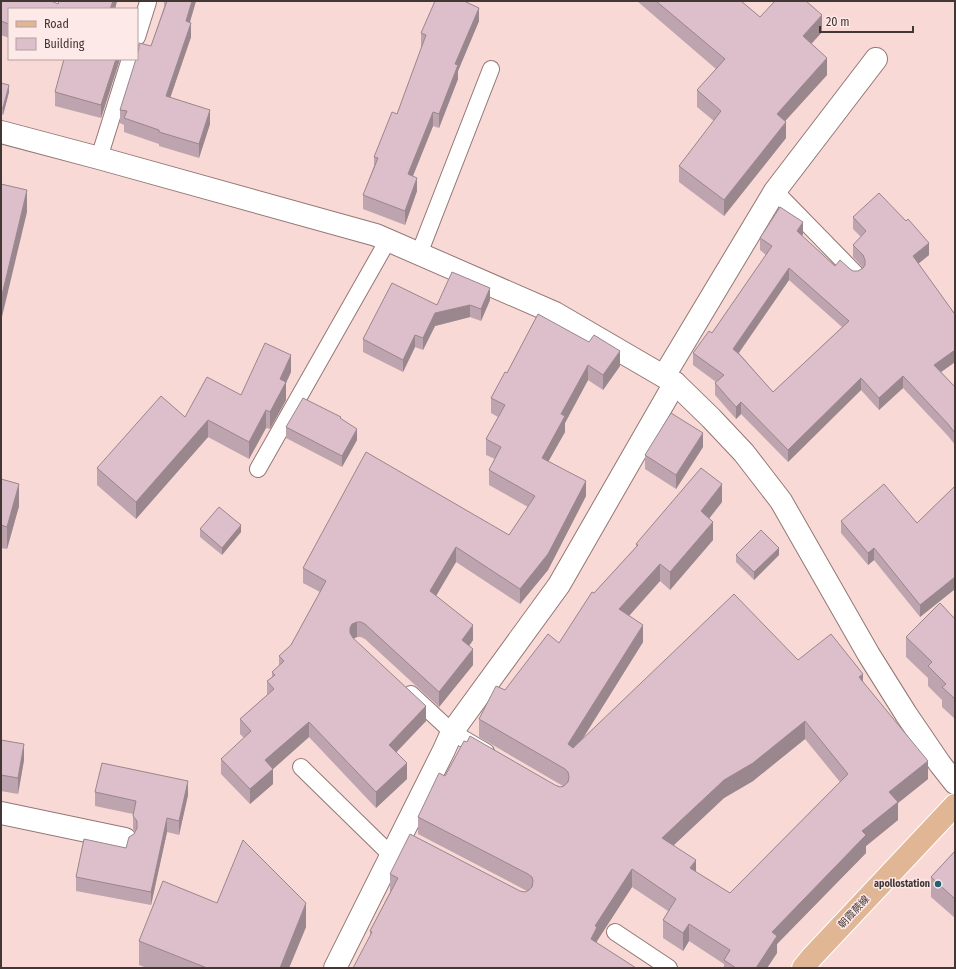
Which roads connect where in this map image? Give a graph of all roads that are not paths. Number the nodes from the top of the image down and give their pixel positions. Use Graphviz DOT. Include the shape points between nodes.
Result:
graph roads {
  1 [pos="148,2"];
  2 [pos="138,35"];
  3 [pos="876,59"];
  4 [pos="130,60"];
  5 [pos="491,69"];
  6 [pos="1,132"];
  7 [pos="99,158"];
  8 [pos="775,191"];
  9 [pos="388,240"];
  10 [pos="419,254"];
  11 [pos="856,274"];
  12 [pos="670,380"];
  13 [pos="258,469"];
  14 [pos="399,684"];
  15 [pos="452,732"];
  16 [pos="499,760"];
  17 [pos="301,767"];
  18 [pos="955,783"];
  19 [pos="955,805"];
  20 [pos="1,813"];
  21 [pos="125,839"];
  22 [pos="391,855"];
  23 [pos="615,932"];
  24 [pos="335,968"];
  25 [pos="670,968"];
  26 [pos="804,968"];
  1 -- 2 [label="lane"];
  3 -- 8 [label="street"];
  4 -- 7 [label="lane"];
  5 -- 10 [label="lane"];
  6 -- 7 [label="street"];
  7 -- 9 [label="street"];
  8 -- 11 [label="lane"];
  8 -- 12 [label="street"];
  9 -- 10 [label="street"];
  9 -- 13 [label="lane"];
  10 -- 12 [label="street" via="555,313"];
  12 -- 15 [label="street" via="559,585"];
  12 -- 18 [label="street" via="744,453 781,501 872,661"];
  14 -- 15 [label="lane"];
  15 -- 16 [label="lane"];
  15 -- 22 [label="street" via="408,840"];
  17 -- 22 [label="lane"];
  19 -- 26 [label="main road, 朝霞蕨線"];
  20 -- 21 [label="street"];
  22 -- 24 [label="street"];
  23 -- 25 [label="lane"];
}
